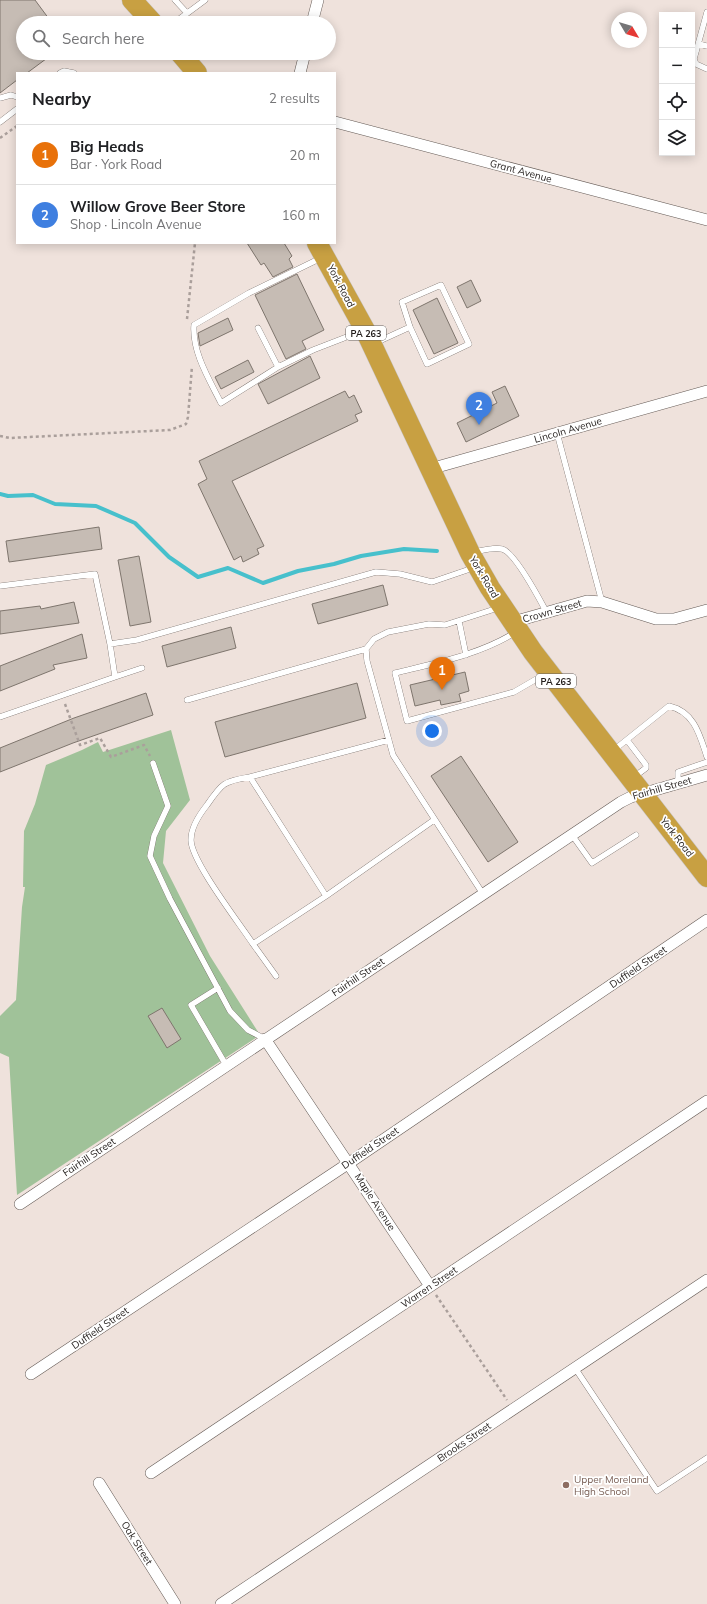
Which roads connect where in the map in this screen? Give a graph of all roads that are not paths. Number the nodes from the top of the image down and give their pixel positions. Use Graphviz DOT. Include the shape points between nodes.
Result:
graph roads {
  1 [pos="132,0"];
  2 [pos="175,0"];
  3 [pos="205,0"];
  4 [pos="318,0"];
  5 [pos="707,12"];
  6 [pos="187,13"];
  7 [pos="147,16"];
  8 [pos="183,16"];
  9 [pos="314,16"];
  10 [pos="698,44"];
  11 [pos="707,46"];
  12 [pos="186,60"];
  13 [pos="303,60"];
  14 [pos="707,69"];
  15 [pos="196,72"];
  16 [pos="300,72"];
  17 [pos="16,97"];
  18 [pos="0,98"];
  19 [pos="16,110"];
  20 [pos="0,122"];
  21 [pos="336,122"];
  22 [pos="707,220"];
  23 [pos="321,250"];
  24 [pos="410,327"];
  25 [pos="258,328"];
  26 [pos="368,338"];
  27 [pos="278,367"];
  28 [pos="707,391"];
  29 [pos="557,433"];
  30 [pos="430,469"];
  31 [pos="474,560"];
  32 [pos="0,586"];
  33 [pos="602,602"];
  34 [pos="707,610"];
  35 [pos="547,613"];
  36 [pos="511,620"];
  37 [pos="459,621"];
  38 [pos="110,644"];
  39 [pos="366,649"];
  40 [pos="466,655"];
  41 [pos="142,668"];
  42 [pos="548,672"];
  43 [pos="115,677"];
  44 [pos="187,700"];
  45 [pos="0,717"];
  46 [pos="389,740"];
  47 [pos="627,740"];
  48 [pos="611,753"];
  49 [pos="707,757"];
  50 [pos="707,762"];
  51 [pos="153,763"];
  52 [pos="707,775"];
  53 [pos="250,777"];
  54 [pos="678,783"];
  55 [pos="637,786"];
  56 [pos="434,820"];
  57 [pos="572,835"];
  58 [pos="636,835"];
  59 [pos="707,876"];
  60 [pos="483,894"];
  61 [pos="326,896"];
  62 [pos="707,920"];
  63 [pos="253,944"];
  64 [pos="276,976"];
  65 [pos="218,988"];
  66 [pos="265,1040"];
  67 [pos="226,1065"];
  68 [pos="707,1101"];
  69 [pos="348,1163"];
  70 [pos="20,1204"];
  71 [pos="707,1280"];
  72 [pos="430,1286"];
  73 [pos="575,1368"];
  74 [pos="31,1374"];
  75 [pos="707,1458"];
  76 [pos="152,1472"];
  77 [pos="99,1483"];
  78 [pos="175,1604"];
  79 [pos="222,1604"];
  1 -- 7 [label="highway"];
  2 -- 6 [label="lane"];
  3 -- 6 [label="lane"];
  4 -- 9 [label="street"];
  5 -- 10 [label="lane"];
  6 -- 8 [label="lane"];
  10 -- 11 [label="lane"];
  10 -- 14 [label="lane" via="695,62"];
  12 -- 15 [label="highway"];
  13 -- 16 [label="street"];
  17 -- 18 [label="lane" via="11,95"];
  19 -- 20 [label="lane"];
  21 -- 22 [label="street, Grant Avenue"];
  23 -- 26 [label="highway, York Road / PA 263"];
  23 -- 27 [label="lane" via="194,325 193,337 221,403"];
  24 -- 24 [label="lane" via="427,364 469,344 441,285 402,302"];
  24 -- 26 [label="lane"];
  25 -- 27 [label="lane"];
  26 -- 27 [label="lane" via="313,350"];
  26 -- 30 [label="highway, York Road / PA 263"];
  28 -- 29 [label="street, Lincoln Avenue"];
  29 -- 30 [label="street, Lincoln Avenue"];
  29 -- 33 [label="lane"];
  30 -- 31 [label="highway, York Road / PA 263"];
  31 -- 35 [label="lane" via="494,548 504,549 513,556"];
  31 -- 36 [label="highway, York Road / PA 263"];
  31 -- 38 [label="lane" via="432,582 400,574 376,572 137,640"];
  32 -- 38 [label="lane" via="95,574"];
  33 -- 34 [label="street, Crown Street" via="656,619 674,619"];
  33 -- 35 [label="street, Crown Street" via="587,601"];
  35 -- 36 [label="street, Crown Street"];
  36 -- 37 [label="lane"];
  36 -- 40 [label="lane" via="502,641"];
  36 -- 42 [label="highway, York Road / PA 263"];
  37 -- 39 [label="lane" via="388,632 374,639"];
  37 -- 40 [label="lane"];
  38 -- 43 [label="lane"];
  39 -- 44 [label="lane"];
  39 -- 46 [label="lane"];
  40 -- 42 [label="lane" via="394,673 407,720 514,692"];
  41 -- 43 [label="lane"];
  42 -- 48 [label="highway, York Road / PA 263"];
  43 -- 45 [label="lane"];
  46 -- 53 [label="lane"];
  46 -- 56 [label="lane" via="393,755"];
  47 -- 48 [label="lane"];
  47 -- 49 [label="lane" via="669,706 688,716 696,724"];
  47 -- 55 [label="lane" via="646,765"];
  48 -- 55 [label="highway, York Road / PA 263"];
  50 -- 54 [label="lane" via="678,772"];
  51 -- 65 [label="lane" via="168,806 154,836 150,856"];
  52 -- 54 [label="street, Fairhill Street"];
  53 -- 61 [label="lane"];
  53 -- 63 [label="lane" via="230,780 223,784 198,817 191,833 191,843 198,862"];
  54 -- 55 [label="street, Fairhill Street"];
  55 -- 57 [label="street, Fairhill Street" via="621,802"];
  55 -- 59 [label="highway, York Road / PA 263"];
  56 -- 60 [label="lane"];
  56 -- 61 [label="lane"];
  57 -- 58 [label="lane" via="592,864"];
  57 -- 60 [label="street, Fairhill Street"];
  60 -- 66 [label="street, Fairhill Street"];
  61 -- 63 [label="lane"];
  62 -- 69 [label="street, Duffield Street"];
  63 -- 64 [label="lane"];
  65 -- 66 [label="lane" via="230,1011 248,1030"];
  65 -- 67 [label="lane" via="191,1005"];
  66 -- 67 [label="street, Fairhill Street"];
  66 -- 69 [label="street, Maple Avenue"];
  67 -- 70 [label="street, Fairhill Street"];
  68 -- 72 [label="street, Warren Street"];
  69 -- 72 [label="street, Maple Avenue"];
  69 -- 74 [label="street, Duffield Street"];
  71 -- 73 [label="street, Brooks Street"];
  72 -- 76 [label="street, Warren Street"];
  73 -- 75 [label="lane" via="657,1491"];
  73 -- 79 [label="street, Brooks Street"];
  77 -- 78 [label="street, Oak Street"];
}
